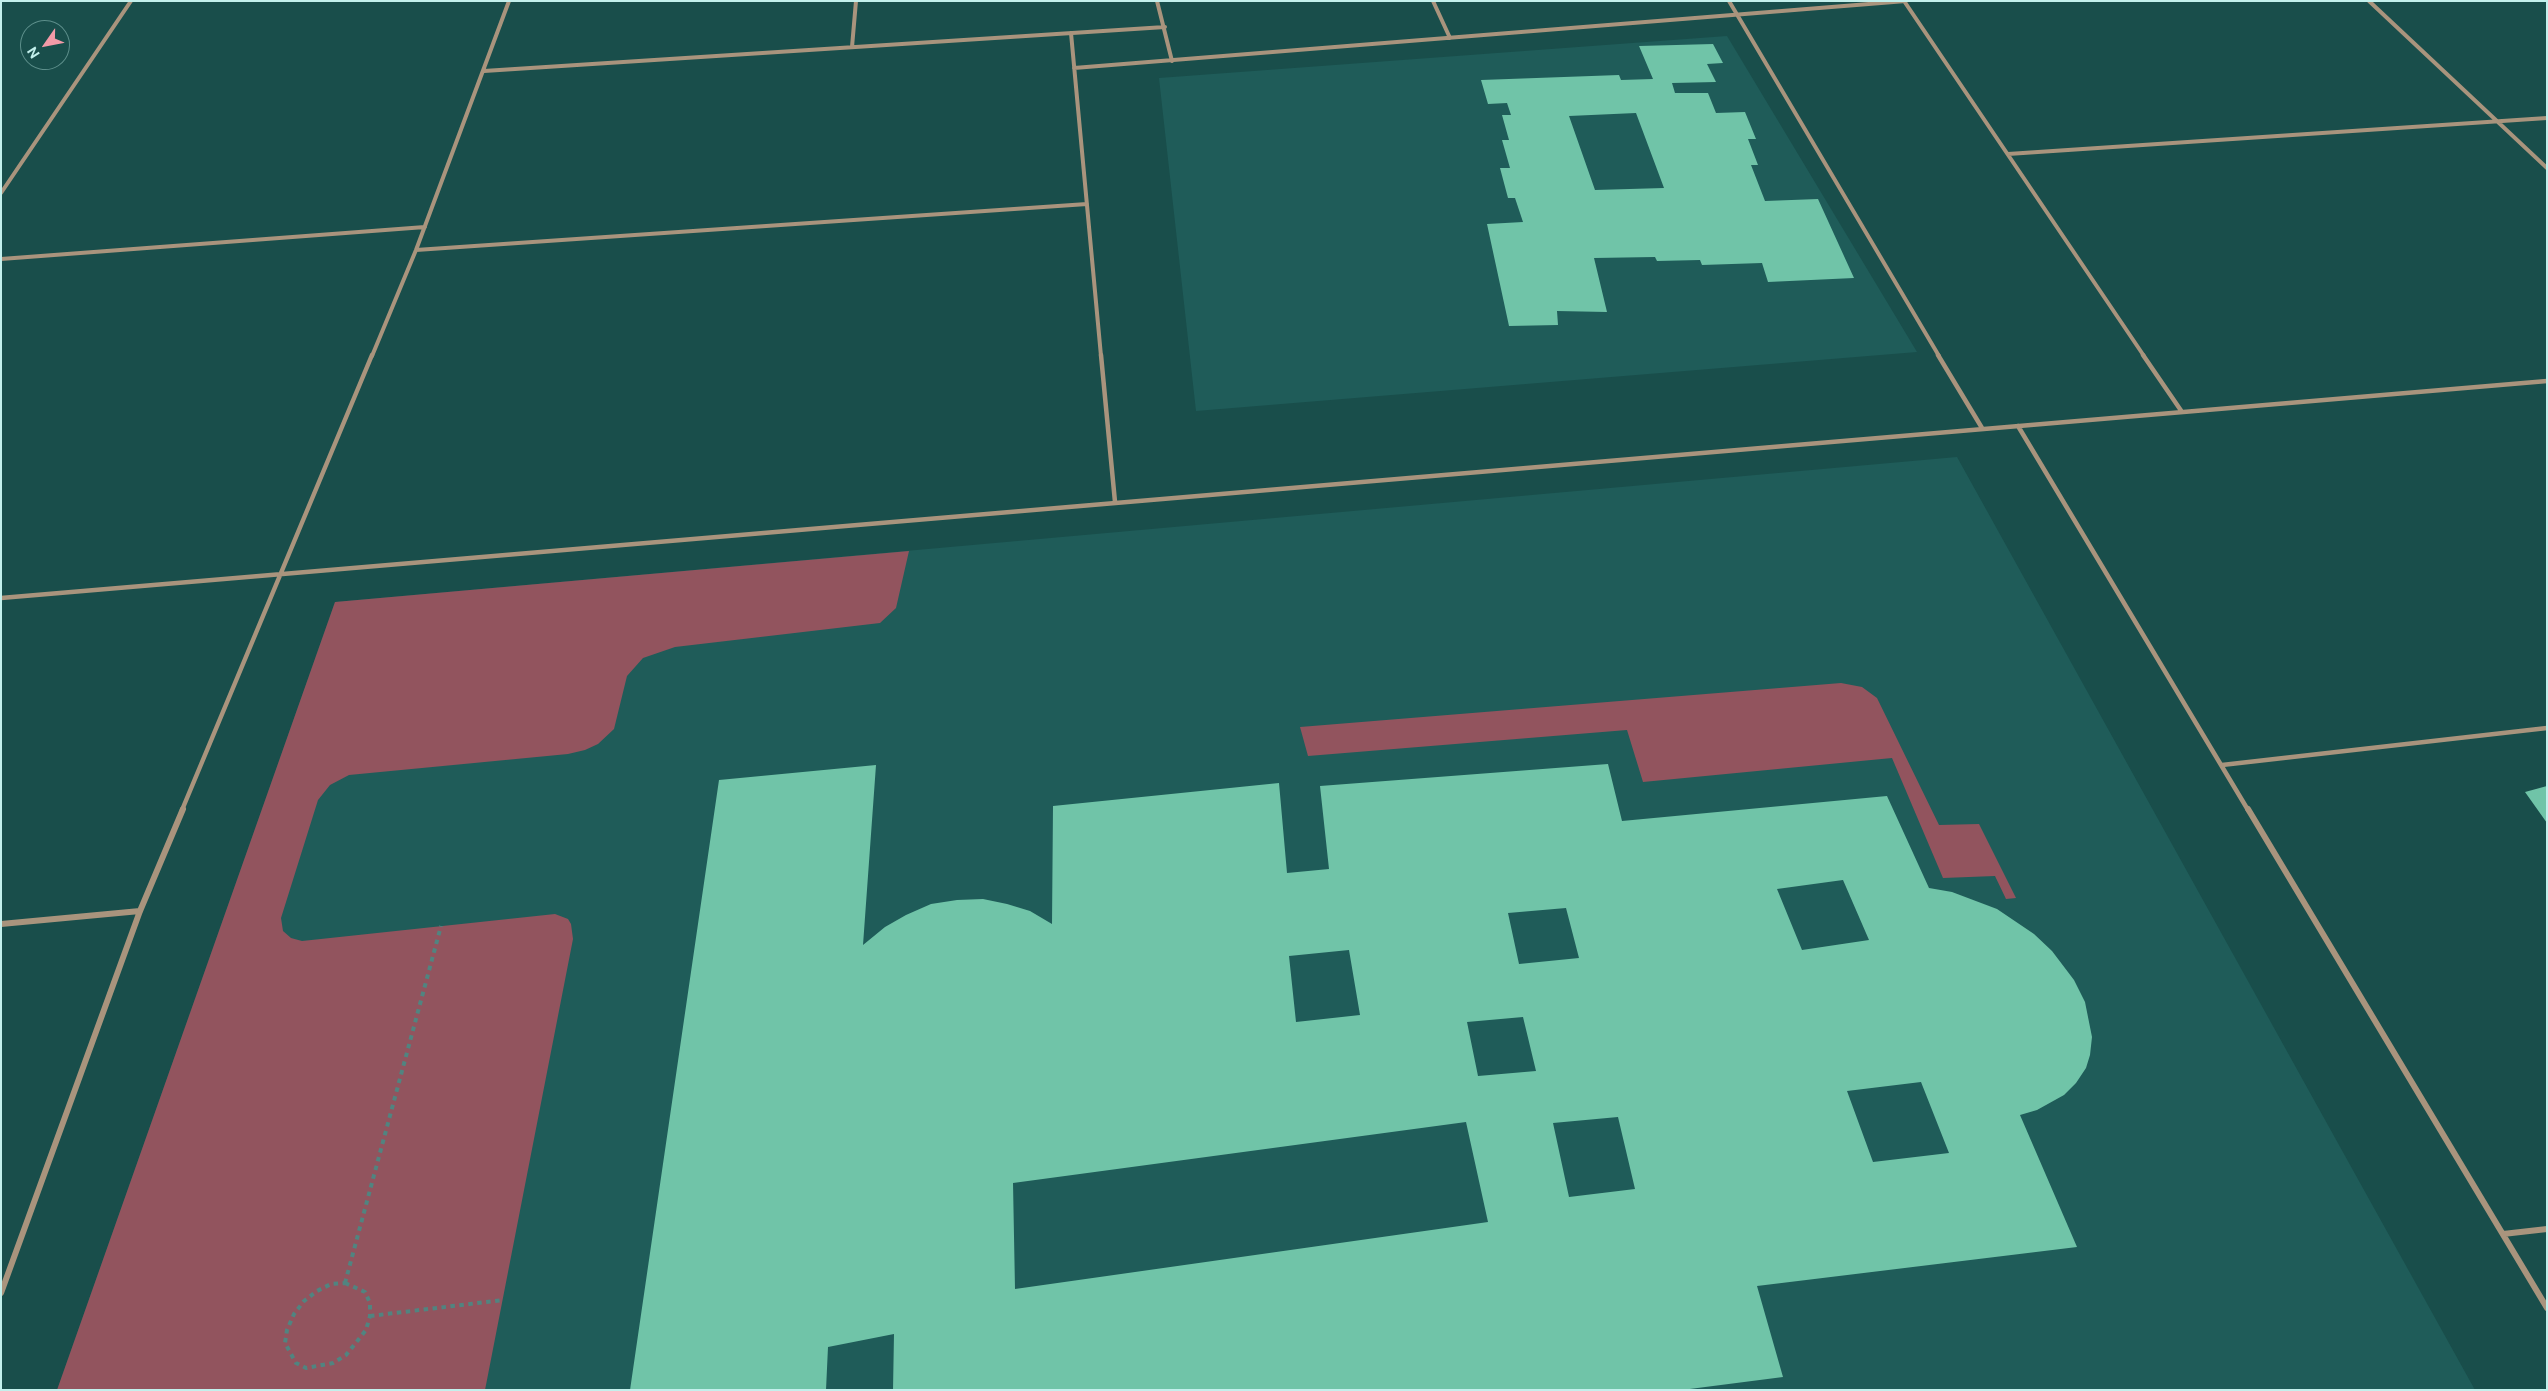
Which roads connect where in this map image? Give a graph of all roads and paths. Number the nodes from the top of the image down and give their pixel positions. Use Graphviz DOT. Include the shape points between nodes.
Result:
graph roads {
  1 [pos="131,1"];
  2 [pos="510,1"];
  3 [pos="856,1"];
  4 [pos="1157,1"];
  5 [pos="1433,1"];
  6 [pos="1729,1"];
  7 [pos="1905,1"];
  8 [pos="2369,1"];
  9 [pos="1740,15"];
  10 [pos="1165,27"];
  11 [pos="1071,33"];
  12 [pos="1450,38"];
  13 [pos="852,47"];
  14 [pos="1172,61"];
  15 [pos="1074,68"];
  16 [pos="484,71"];
  17 [pos="2547,118"];
  18 [pos="2495,121"];
  19 [pos="2008,154"];
  20 [pos="2547,168"];
  21 [pos="1,193"];
  22 [pos="1087,204"];
  23 [pos="425,227"];
  24 [pos="416,250"];
  25 [pos="1,259"];
  26 [pos="2547,380"];
  27 [pos="2182,412"];
  28 [pos="2018,426"];
  29 [pos="1982,428"];
  30 [pos="1115,502"];
  31 [pos="280,574"];
  32 [pos="1,598"];
  33 [pos="2547,728"];
  34 [pos="2222,765"];
  35 [pos="140,911"];
  36 [pos="1,924"];
  37 [pos="441,926"];
  38 [pos="2547,1229"];
  39 [pos="2503,1234"];
  40 [pos="345,1282"];
  41 [pos="1,1293"];
  42 [pos="503,1300"];
  43 [pos="2547,1308"];
  44 [pos="370,1316"];
  1 -- 21 [label="street"];
  2 -- 16 [label="street"];
  3 -- 13 [label="street"];
  4 -- 10 [label="street"];
  5 -- 12 [label="street"];
  6 -- 9 [label="street"];
  7 -- 9 [label="street"];
  7 -- 19 [label="street"];
  8 -- 18 [label="street"];
  9 -- 12 [label="street"];
  9 -- 29 [label="street"];
  10 -- 11 [label="street"];
  10 -- 14 [label="street"];
  11 -- 13 [label="street"];
  11 -- 15 [label="street"];
  12 -- 14 [label="street"];
  13 -- 16 [label="street"];
  14 -- 15 [label="street"];
  15 -- 22 [label="street"];
  16 -- 23 [label="street"];
  17 -- 18 [label="street"];
  18 -- 19 [label="street"];
  18 -- 20 [label="street"];
  19 -- 27 [label="street"];
  22 -- 24 [label="street"];
  22 -- 30 [label="street"];
  23 -- 24 [label="street"];
  23 -- 25 [label="street"];
  24 -- 31 [label="street"];
  26 -- 27 [label="street"];
  27 -- 28 [label="street"];
  28 -- 29 [label="street"];
  28 -- 34 [label="street"];
  29 -- 30 [label="street"];
  30 -- 31 [label="street"];
  31 -- 32 [label="street"];
  31 -- 35 [label="street"];
  33 -- 34 [label="street"];
  34 -- 39 [label="street"];
  35 -- 36 [label="street"];
  35 -- 41 [label="street"];
  37 -- 40 [label="path"];
  38 -- 39 [label="street"];
  39 -- 43 [label="street"];
  40 -- 44 [label="path" via="365,1292 370,1303"];
  40 -- 44 [label="path" via="330,1284 317,1291 294,1314 285,1343 296,1363 313,1368 333,1363 346,1355 366,1330"];
  42 -- 44 [label="path"];
}
